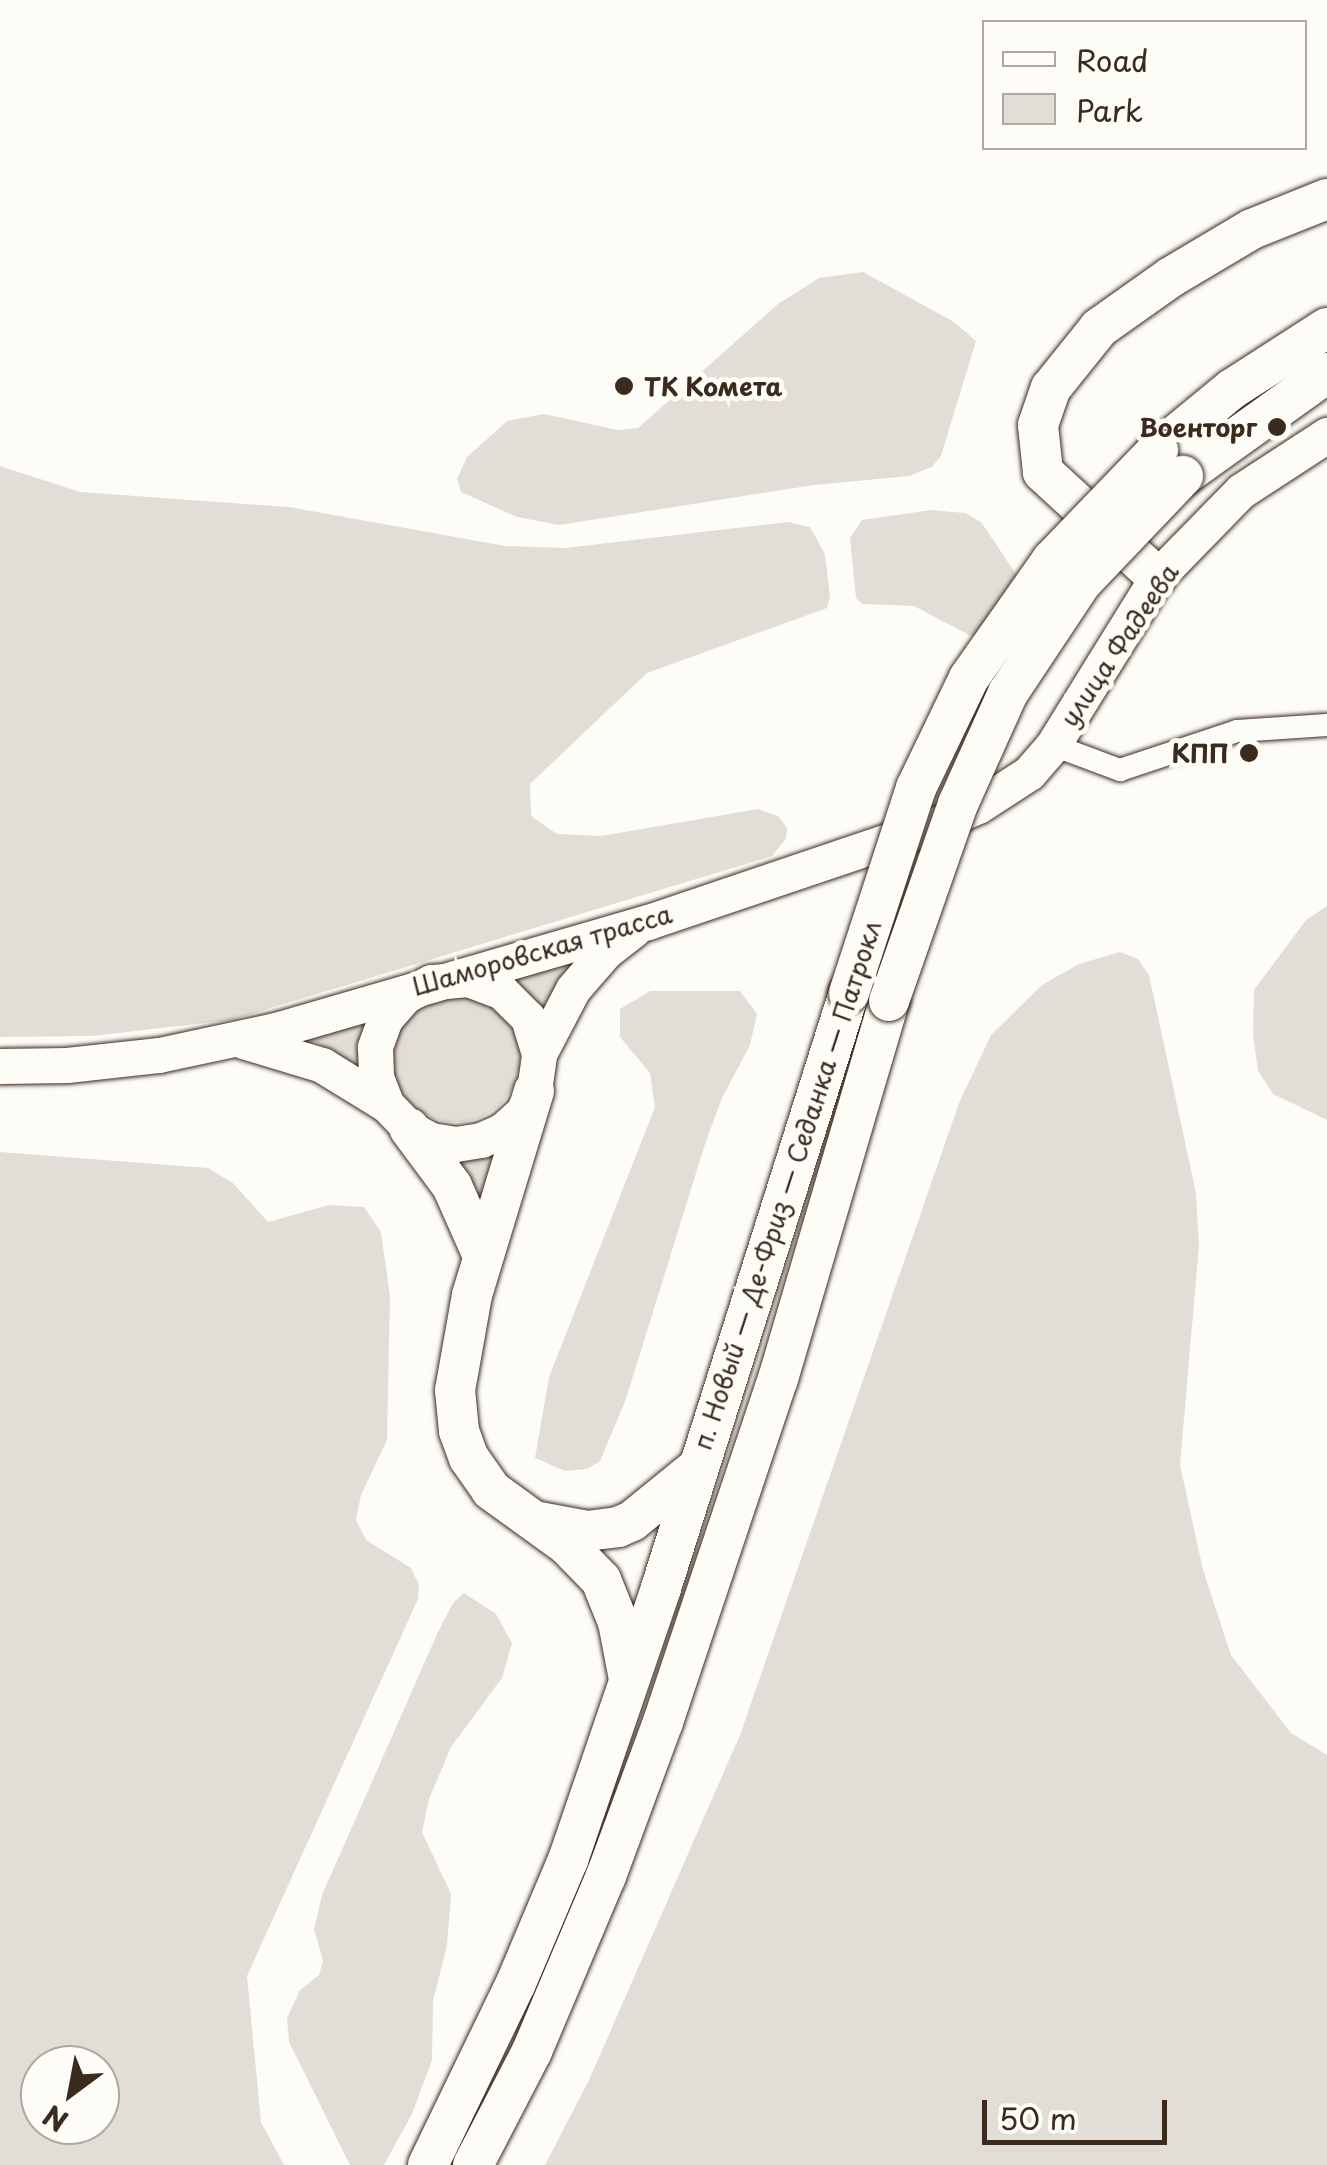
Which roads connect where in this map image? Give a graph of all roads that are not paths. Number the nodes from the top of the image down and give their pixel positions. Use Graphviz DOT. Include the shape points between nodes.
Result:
graph roads {
  1 [pos="1327,198"];
  2 [pos="1327,328"];
  3 [pos="1327,373"];
  4 [pos="1327,435"];
  5 [pos="1170,463"];
  6 [pos="1157,577"];
  7 [pos="1327,726"];
  8 [pos="1053,745"];
  9 [pos="648,922"];
  10 [pos="431,982"];
  11 [pos="232,1038"];
  12 [pos="0,1066"];
  13 [pos="536,1072"];
  14 [pos="398,1117"];
  15 [pos="483,1256"];
  16 [pos="696,1468"];
  17 [pos="530,1520"];
  18 [pos="630,1683"];
  19 [pos="428,2165"];
  20 [pos="473,2165"];
  1 -- 6 [label="highway" via="1252,229 1171,277 1099,328 1050,388 1038,425 1043,472"];
  2 -- 5 [label="highway, п. Новый — Де-Фриз — Седанка — Патрокл" via="1232,389"];
  3 -- 5 [label="highway, п. Новый — Де-Фриз — Седанка — Патрокл"];
  4 -- 6 [label="main road, улица Фадеева" via="1241,491"];
  5 -- 16 [label="highway, п. Новый — Де-Фриз — Седанка — Патрокл, bridge" via="1052,560 1014,608 969,678 916,788"];
  5 -- 20 [label="highway, п. Новый — Де-Фриз — Седанка — Патрокл, bridge" via="1008,692 958,804 663,1722 532,2051"];
  6 -- 8 [label="main road, улица Фадеева"];
  7 -- 8 [label="street" via="1237,731 1120,770"];
  8 -- 9 [label="main road, Шаморовская трасса" via="1029,773 978,806"];
  9 -- 10 [label="main road, Шаморовская трасса"];
  9 -- 13 [label="main road" via="622,936 586,973"];
  10 -- 11 [label="main road, Шаморовская трасса"];
  10 -- 13 [label="main road" via="468,979 502,992 528,1018"];
  10 -- 14 [label="main road" via="405,996 385,1019 375,1047"];
  11 -- 12 [label="main road, Шаморовская трасса" via="68,1066"];
  11 -- 14 [label="main road" via="322,1065"];
  13 -- 14 [label="main road" via="522,1113 480,1140 444,1142"];
  13 -- 15 [label="highway"];
  14 -- 15 [label="highway" via="452,1186"];
  15 -- 17 [label="highway" via="455,1390 459,1431 479,1476"];
  16 -- 17 [label="highway" via="618,1526 566,1530"];
  16 -- 18 [label="highway, п. Новый — Де-Фриз — Седанка — Патрокл"];
  17 -- 18 [label="highway" via="601,1580"];
  18 -- 19 [label="highway, п. Новый — Де-Фриз — Седанка — Патрокл" via="516,1983"];
}
